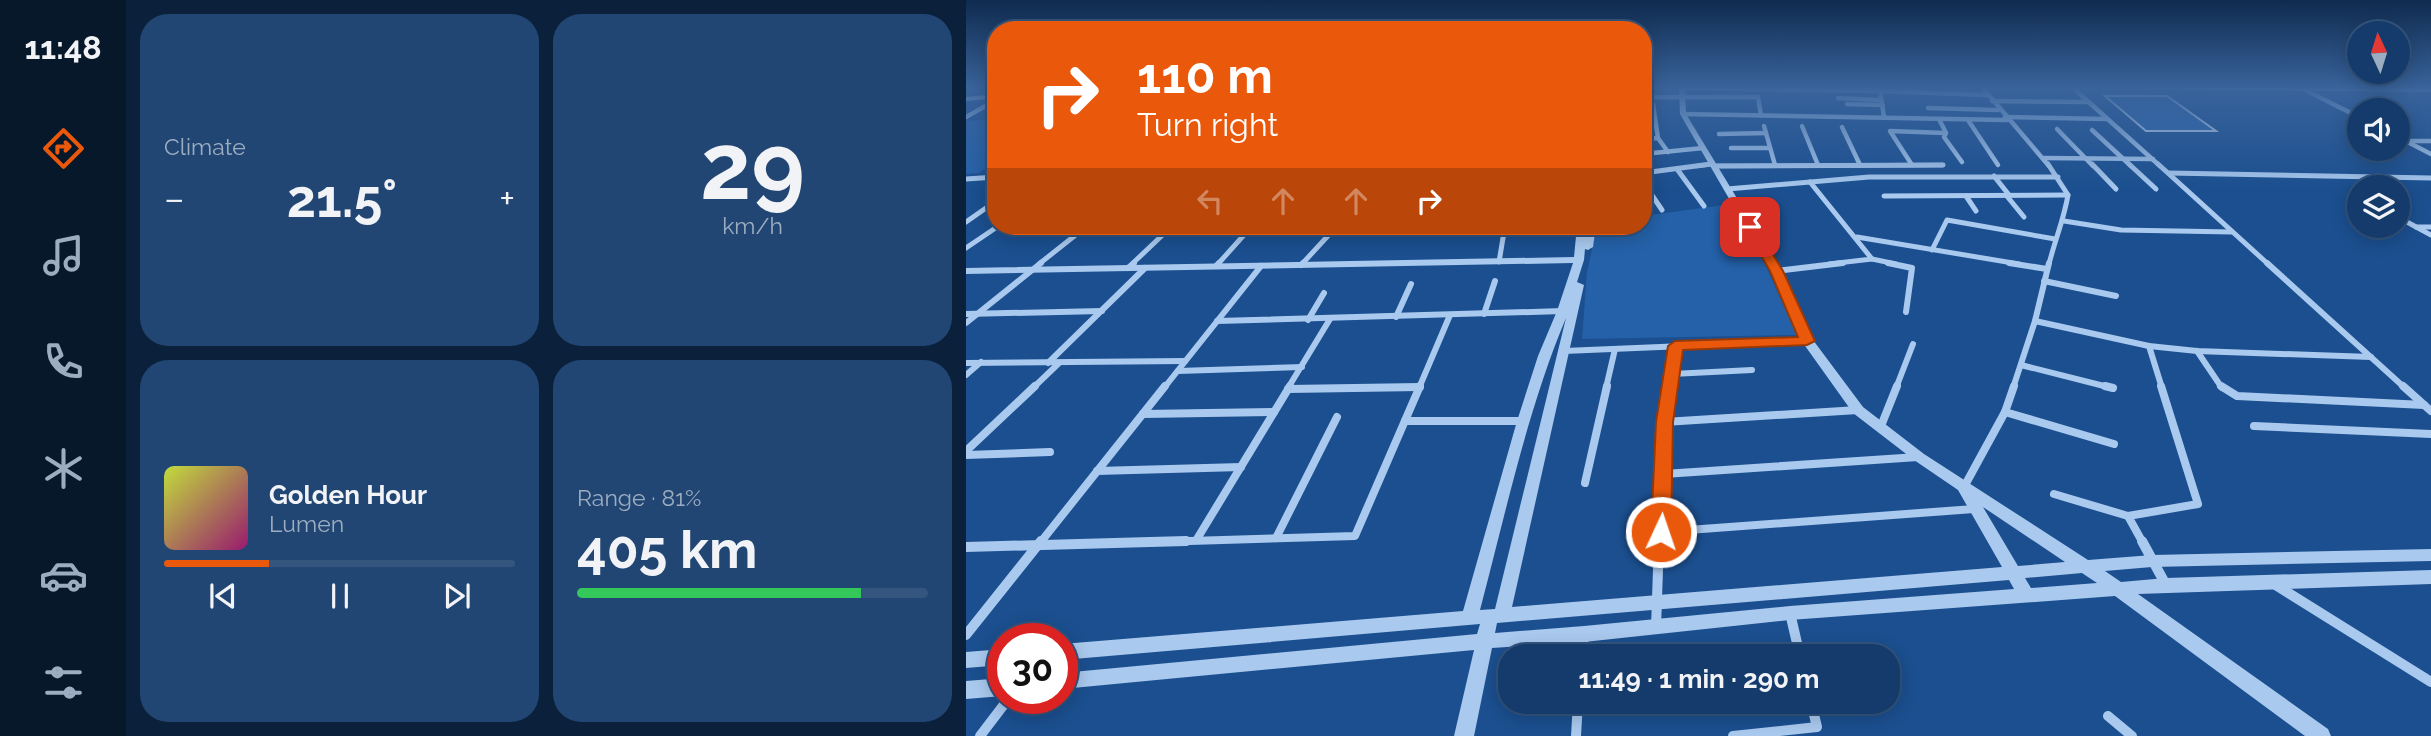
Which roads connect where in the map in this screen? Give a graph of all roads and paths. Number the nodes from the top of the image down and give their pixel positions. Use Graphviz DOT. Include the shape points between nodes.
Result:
graph roads {
  1 [pos="1656,121"];
  2 [pos="1687,121"];
  3 [pos="1940,121"];
  4 [pos="1969,121"];
  5 [pos="2008,121"];
  6 [pos="2108,121"];
  7 [pos="1764,126"];
  8 [pos="1802,126"];
  9 [pos="1842,127"];
  10 [pos="2057,129"];
  11 [pos="2092,130"];
  12 [pos="1766,133"];
  13 [pos="1946,133"];
  14 [pos="1719,134"];
  15 [pos="1652,138"];
  16 [pos="1658,138"];
  17 [pos="2410,141"];
  18 [pos="2431,141"];
  19 [pos="2410,143"];
  20 [pos="1703,148"];
  21 [pos="1731,148"];
  22 [pos="1770,148"];
  23 [pos="1668,152"];
  24 [pos="1652,154"];
  25 [pos="2431,154"];
  26 [pos="2044,158"];
  27 [pos="2123,158"];
  28 [pos="2086,159"];
  29 [pos="2153,159"];
  30 [pos="1962,162"];
  31 [pos="1713,165"];
  32 [pos="1775,165"];
  33 [pos="1818,165"];
  34 [pos="1860,165"];
  35 [pos="1912,165"];
  36 [pos="1998,165"];
  37 [pos="1943,166"];
  38 [pos="1677,169"];
  39 [pos="1652,172"];
  40 [pos="2169,173"];
  41 [pos="1994,177"];
  42 [pos="2058,177"];
  43 [pos="978,178"];
  44 [pos="987,178"];
  45 [pos="2431,178"];
  46 [pos="966,179"];
  47 [pos="1810,182"];
  48 [pos="966,187"];
  49 [pos="2116,188"];
  50 [pos="1727,189"];
  51 [pos="2156,189"];
  52 [pos="1652,195"];
  53 [pos="2008,195"];
  54 [pos="2068,195"];
  55 [pos="1884,196"];
  56 [pos="1966,196"];
  57 [pos="1704,206"];
  58 [pos="987,207"];
  59 [pos="983,210"];
  60 [pos="987,210"];
  61 [pos="1662,210"];
  62 [pos="1976,211"];
  63 [pos="2024,217"];
  64 [pos="2064,221"];
  65 [pos="966,222"];
  66 [pos="2410,224"];
  67 [pos="2415,227"];
  68 [pos="2431,227"];
  69 [pos="2232,232"];
  70 [pos="987,234"];
  71 [pos="1076,235"];
  72 [pos="1163,235"];
  73 [pos="1244,235"];
  74 [pos="1329,235"];
  75 [pos="1504,235"];
  76 [pos="1581,235"];
  77 [pos="1590,235"];
  78 [pos="2431,235"];
  79 [pos="1856,237"];
  80 [pos="2055,239"];
  81 [pos="966,248"];
  82 [pos="1932,250"];
  83 [pos="1872,259"];
  84 [pos="1580,260"];
  85 [pos="1499,262"];
  86 [pos="1301,265"];
  87 [pos="1261,266"];
  88 [pos="1216,267"];
  89 [pos="1128,268"];
  90 [pos="1145,268"];
  91 [pos="1032,270"];
  92 [pos="2047,270"];
  93 [pos="966,271"];
  94 [pos="1776,271"];
  95 [pos="1495,281"];
  96 [pos="2044,281"];
  97 [pos="1411,284"];
  98 [pos="1324,293"];
  99 [pos="2116,296"];
  100 [pos="1102,311"];
  101 [pos="1563,311"];
  102 [pos="1906,312"];
  103 [pos="966,314"];
  104 [pos="977,314"];
  105 [pos="1484,314"];
  106 [pos="1450,316"];
  107 [pos="1396,317"];
  108 [pos="1330,319"];
  109 [pos="1308,320"];
  110 [pos="1217,321"];
  111 [pos="2035,321"];
  112 [pos="966,323"];
  113 [pos="1807,341"];
  114 [pos="1913,344"];
  115 [pos="1675,346"];
  116 [pos="2149,346"];
  117 [pos="1615,349"];
  118 [pos="1564,351"];
  119 [pos="2197,351"];
  120 [pos="2372,357"];
  121 [pos="1185,361"];
  122 [pos="981,362"];
  123 [pos="966,363"];
  124 [pos="1048,363"];
  125 [pos="1059,363"];
  126 [pos="2021,365"];
  127 [pos="1302,367"];
  128 [pos="1752,370"];
  129 [pos="1178,371"];
  130 [pos="1672,374"];
  131 [pos="966,375"];
  132 [pos="1420,387"];
  133 [pos="2113,388"];
  134 [pos="1288,389"];
  135 [pos="2428,408"];
  136 [pos="1858,410"];
  137 [pos="1274,412"];
  138 [pos="2005,412"];
  139 [pos="1143,414"];
  140 [pos="1337,417"];
  141 [pos="1405,421"];
  142 [pos="1524,421"];
  143 [pos="1664,422"];
  144 [pos="1881,426"];
  145 [pos="2254,426"];
  146 [pos="2431,435"];
  147 [pos="2114,443"];
  148 [pos="1050,452"];
  149 [pos="966,453"];
  150 [pos="1919,457"];
  151 [pos="1241,467"];
  152 [pos="1097,471"];
  153 [pos="1664,474"];
  154 [pos="1585,483"];
  155 [pos="1964,487"];
  156 [pos="2054,494"];
  157 [pos="1975,509"];
  158 [pos="2127,516"];
  159 [pos="1661,532"];
  160 [pos="1276,538"];
  161 [pos="1197,540"];
  162 [pos="1038,545"];
  163 [pos="966,547"];
  164 [pos="2431,555"];
  165 [pos="2152,561"];
  166 [pos="2086,566"];
  167 [pos="2012,571"];
  168 [pos="2431,577"];
  169 [pos="2268,580"];
  170 [pos="2166,585"];
  171 [pos="2119,589"];
  172 [pos="2027,596"];
  173 [pos="1655,603"];
  174 [pos="1790,612"];
  175 [pos="1496,616"];
  176 [pos="1469,619"];
  177 [pos="1656,626"];
  178 [pos="1584,634"];
  179 [pos="966,635"];
  180 [pos="1485,641"];
  181 [pos="1583,644"];
  182 [pos="1797,644"];
  183 [pos="1078,651"];
  184 [pos="987,658"];
  185 [pos="966,660"];
  186 [pos="1078,679"];
  187 [pos="2431,682"];
  188 [pos="987,688"];
  189 [pos="966,690"];
  190 [pos="997,714"];
  191 [pos="1577,714"];
  192 [pos="1813,714"];
  193 [pos="2108,716"];
  194 [pos="980,736"];
  195 [pos="1464,736"];
  196 [pos="1576,736"];
  197 [pos="1732,736"];
  198 [pos="2132,736"];
  199 [pos="2320,736"];
  1 -- 16 [label="street"];
  2 -- 20 [label="street"];
  3 -- 13 [label="street"];
  4 -- 36 [label="street"];
  5 -- 26 [label="street"];
  6 -- 29 [label="street"];
  7 -- 12 [label="street"];
  8 -- 33 [label="street"];
  9 -- 34 [label="street"];
  10 -- 28 [label="street"];
  11 -- 27 [label="street"];
  12 -- 14 [label="street"];
  12 -- 22 [label="street"];
  13 -- 30 [label="street" via="1944,137"];
  13 -- 35 [label="street" via="1890,131"];
  15 -- 16 [label="street"];
  16 -- 23 [label="street"];
  17 -- 18 [label="street"];
  19 -- 25 [label="street"];
  20 -- 23 [label="street"];
  20 -- 31 [label="street"];
  21 -- 22 [label="street"];
  22 -- 32 [label="street"];
  23 -- 24 [label="street"];
  26 -- 28 [label="street"];
  26 -- 42 [label="street"];
  27 -- 28 [label="street"];
  27 -- 29 [label="street"];
  27 -- 51 [label="street"];
  28 -- 49 [label="street"];
  29 -- 40 [label="street"];
  31 -- 32 [label="street"];
  31 -- 38 [label="street"];
  31 -- 50 [label="street"];
  32 -- 33 [label="street"];
  33 -- 34 [label="street"];
  34 -- 35 [label="street"];
  35 -- 37 [label="street"];
  38 -- 39 [label="street"];
  38 -- 57 [label="street"];
  40 -- 45 [label="street"];
  40 -- 69 [label="street"];
  41 -- 42 [label="street"];
  41 -- 47 [label="street"];
  41 -- 53 [label="street"];
  42 -- 54 [label="street"];
  43 -- 44 [label="street"];
  43 -- 46 [label="street"];
  43 -- 48 [label="street"];
  47 -- 50 [label="street"];
  47 -- 79 [label="street"];
  50 -- 94 [label="street"];
  52 -- 61 [label="street"];
  53 -- 54 [label="street"];
  53 -- 56 [label="street"];
  53 -- 63 [label="street"];
  54 -- 64 [label="street"];
  55 -- 56 [label="street"];
  56 -- 62 [label="street"];
  58 -- 59 [label="street"];
  59 -- 60 [label="street"];
  59 -- 65 [label="street"];
  64 -- 69 [label="street" via="2121,230"];
  64 -- 80 [label="street"];
  66 -- 67 [label="street"];
  67 -- 68 [label="street"];
  67 -- 78 [label="street"];
  69 -- 120 [label="street"];
  70 -- 81 [label="street"];
  71 -- 91 [label="street"];
  72 -- 89 [label="street"];
  73 -- 88 [label="street"];
  74 -- 86 [label="street"];
  75 -- 85 [label="street"];
  76 -- 84 [label="street"];
  77 -- 118 [label="street"];
  79 -- 82 [label="street"];
  79 -- 83 [label="street"];
  80 -- 82 [label="street" via="1947,220"];
  80 -- 92 [label="street"];
  82 -- 92 [label="street"];
  83 -- 94 [label="street"];
  83 -- 102 [label="street" via="1912,268"];
  84 -- 85 [label="street"];
  84 -- 101 [label="street"];
  85 -- 86 [label="street"];
  86 -- 87 [label="street"];
  87 -- 88 [label="street"];
  87 -- 110 [label="street"];
  88 -- 90 [label="street"];
  89 -- 90 [label="street"];
  89 -- 91 [label="street"];
  90 -- 100 [label="street"];
  91 -- 93 [label="street"];
  91 -- 104 [label="street"];
  92 -- 96 [label="street"];
  94 -- 113 [label="street"];
  95 -- 105 [label="street"];
  96 -- 99 [label="street"];
  96 -- 111 [label="street"];
  97 -- 107 [label="street"];
  98 -- 109 [label="street"];
  100 -- 104 [label="street"];
  100 -- 124 [label="street"];
  101 -- 105 [label="street"];
  101 -- 142 [label="street"];
  103 -- 104 [label="street"];
  104 -- 112 [label="street"];
  105 -- 106 [label="street"];
  106 -- 107 [label="street"];
  106 -- 132 [label="street"];
  107 -- 108 [label="street"];
  108 -- 109 [label="street"];
  108 -- 127 [label="street"];
  109 -- 110 [label="street"];
  110 -- 121 [label="street"];
  111 -- 116 [label="street"];
  111 -- 126 [label="street"];
  113 -- 115 [label="street"];
  113 -- 136 [label="street"];
  114 -- 144 [label="street"];
  115 -- 117 [label="street"];
  115 -- 130 [label="street"];
  116 -- 119 [label="street"];
  116 -- 158 [label="street" via="2199,504"];
  117 -- 118 [label="street"];
  117 -- 154 [label="street"];
  118 -- 175 [label="street"];
  119 -- 120 [label="street"];
  119 -- 135 [label="street" via="2224,390 2237,396"];
  120 -- 135 [label="street"];
  121 -- 125 [label="street"];
  121 -- 129 [label="street"];
  122 -- 123 [label="street"];
  122 -- 124 [label="street"];
  122 -- 131 [label="street"];
  124 -- 125 [label="street"];
  125 -- 149 [label="street"];
  126 -- 133 [label="street"];
  126 -- 138 [label="street"];
  127 -- 129 [label="street"];
  127 -- 134 [label="street"];
  128 -- 130 [label="street"];
  129 -- 139 [label="street"];
  130 -- 143 [label="street"];
  132 -- 134 [label="street"];
  132 -- 141 [label="street"];
  134 -- 137 [label="street"];
  136 -- 143 [label="street"];
  136 -- 144 [label="street"];
  137 -- 139 [label="street"];
  137 -- 151 [label="street"];
  138 -- 147 [label="street"];
  138 -- 155 [label="street"];
  139 -- 152 [label="street"];
  140 -- 160 [label="street"];
  141 -- 142 [label="street"];
  141 -- 160 [label="street" via="1354,536"];
  142 -- 176 [label="street"];
  143 -- 153 [label="street"];
  144 -- 150 [label="street"];
  145 -- 146 [label="street"];
  148 -- 149 [label="street"];
  150 -- 153 [label="street"];
  150 -- 155 [label="street"];
  151 -- 152 [label="street"];
  151 -- 161 [label="street"];
  152 -- 162 [label="street"];
  153 -- 159 [label="street"];
  155 -- 157 [label="street"];
  155 -- 166 [label="street"];
  156 -- 158 [label="street"];
  157 -- 159 [label="street"];
  157 -- 167 [label="street"];
  158 -- 165 [label="street"];
  159 -- 173 [label="street"];
  160 -- 161 [label="street"];
  161 -- 162 [label="street"];
  162 -- 163 [label="street"];
  162 -- 179 [label="street"];
  164 -- 165 [label="street"];
  165 -- 166 [label="street"];
  165 -- 170 [label="street"];
  166 -- 167 [label="street"];
  166 -- 171 [label="street"];
  167 -- 172 [label="street"];
  167 -- 173 [label="street"];
  168 -- 169 [label="street"];
  169 -- 170 [label="street"];
  169 -- 187 [label="street"];
  170 -- 171 [label="street"];
  171 -- 172 [label="street"];
  171 -- 199 [label="street"];
  172 -- 174 [label="street"];
  173 -- 175 [label="street"];
  173 -- 177 [label="street"];
  174 -- 177 [label="street"];
  174 -- 182 [label="street"];
  175 -- 176 [label="street"];
  175 -- 180 [label="street"];
  176 -- 183 [label="street"];
  177 -- 178 [label="street"];
  178 -- 180 [label="street"];
  178 -- 181 [label="street"];
  180 -- 186 [label="street"];
  180 -- 195 [label="street"];
  184 -- 185 [label="street"];
  188 -- 189 [label="street"];
  190 -- 194 [label="street"];
  191 -- 196 [label="street"];
  192 -- 197 [label="street" via="1816,727"];
  193 -- 198 [label="street"];
}
